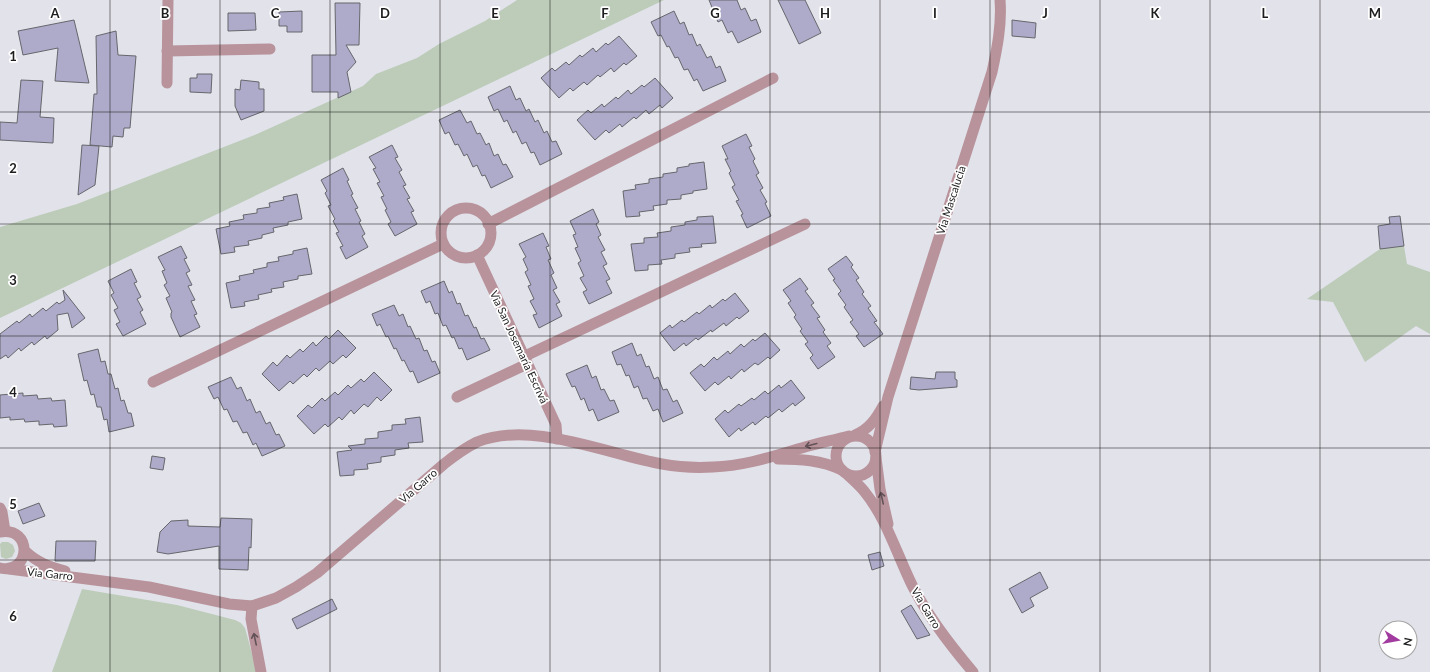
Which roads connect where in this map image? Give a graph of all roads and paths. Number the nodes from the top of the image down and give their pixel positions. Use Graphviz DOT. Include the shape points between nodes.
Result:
graph roads {
  1 [pos="168,0"];
  2 [pos="1000,0"];
  3 [pos="270,49"];
  4 [pos="167,50"];
  5 [pos="773,78"];
  6 [pos="167,83"];
  7 [pos="488,224"];
  8 [pos="805,224"];
  9 [pos="443,244"];
  10 [pos="477,255"];
  11 [pos="525,360"];
  12 [pos="153,382"];
  13 [pos="457,397"];
  14 [pos="888,397"];
  15 [pos="852,436"];
  16 [pos="557,439"];
  17 [pos="876,454"];
  18 [pos="769,458"];
  19 [pos="844,472"];
  20 [pos="1,510"];
  21 [pos="2,531"];
  22 [pos="891,536"];
  23 [pos="24,551"];
  24 [pos="5,569"];
  25 [pos="90,578"];
  26 [pos="252,606"];
  27 [pos="261,672"];
  28 [pos="973,672"];
  1 -- 4 [label="street"];
  2 -- 14 [label="street, Via Mascalucia" via="997,50 992,72"];
  3 -- 4 [label="street"];
  4 -- 6 [label="street"];
  5 -- 7 [label="street"];
  7 -- 9 [label="street" via="477,212 466,209 455,211 442,227"];
  7 -- 10 [label="street" via="489,242"];
  8 -- 11 [label="street"];
  9 -- 10 [label="street" via="449,252 458,257"];
  9 -- 12 [label="street"];
  10 -- 11 [label="street, Via San Josemaría Escrivá"];
  11 -- 13 [label="street"];
  11 -- 16 [label="street, Via San Josemaría Escrivá" via="556,425"];
  14 -- 15 [label="street" via="874,422 863,432"];
  14 -- 17 [label="street"];
  15 -- 17 [label="street" via="867,439"];
  15 -- 18 [label="street, one-way"];
  15 -- 19 [label="street" via="841,441 836,450 838,465"];
  16 -- 18 [label="street, Via Garro" via="661,464 713,467"];
  16 -- 26 [label="street, Via Garro" via="529,435 494,437 462,450 317,573 276,598"];
  17 -- 19 [label="street" via="874,464 865,473 856,476"];
  22 -- 17 [label="street, one-way" via="880,489"];
  18 -- 19 [label="street" via="819,461"];
  19 -- 22 [label="street" via="864,490"];
  20 -- 21 [label="street"];
  21 -- 23 [label="street" via="17,534 24,545"];
  22 -- 28 [label="street, Via Garro" via="932,621"];
  23 -- 24 [label="street" via="20,563"];
  23 -- 25 [label="street, Via Garro" via="35,561"];
  24 -- 25 [label="street, Via Garro"];
  25 -- 26 [label="street, Via Garro" via="149,586 229,604"];
  27 -- 26 [label="street, one-way" via="251,619"];
}
